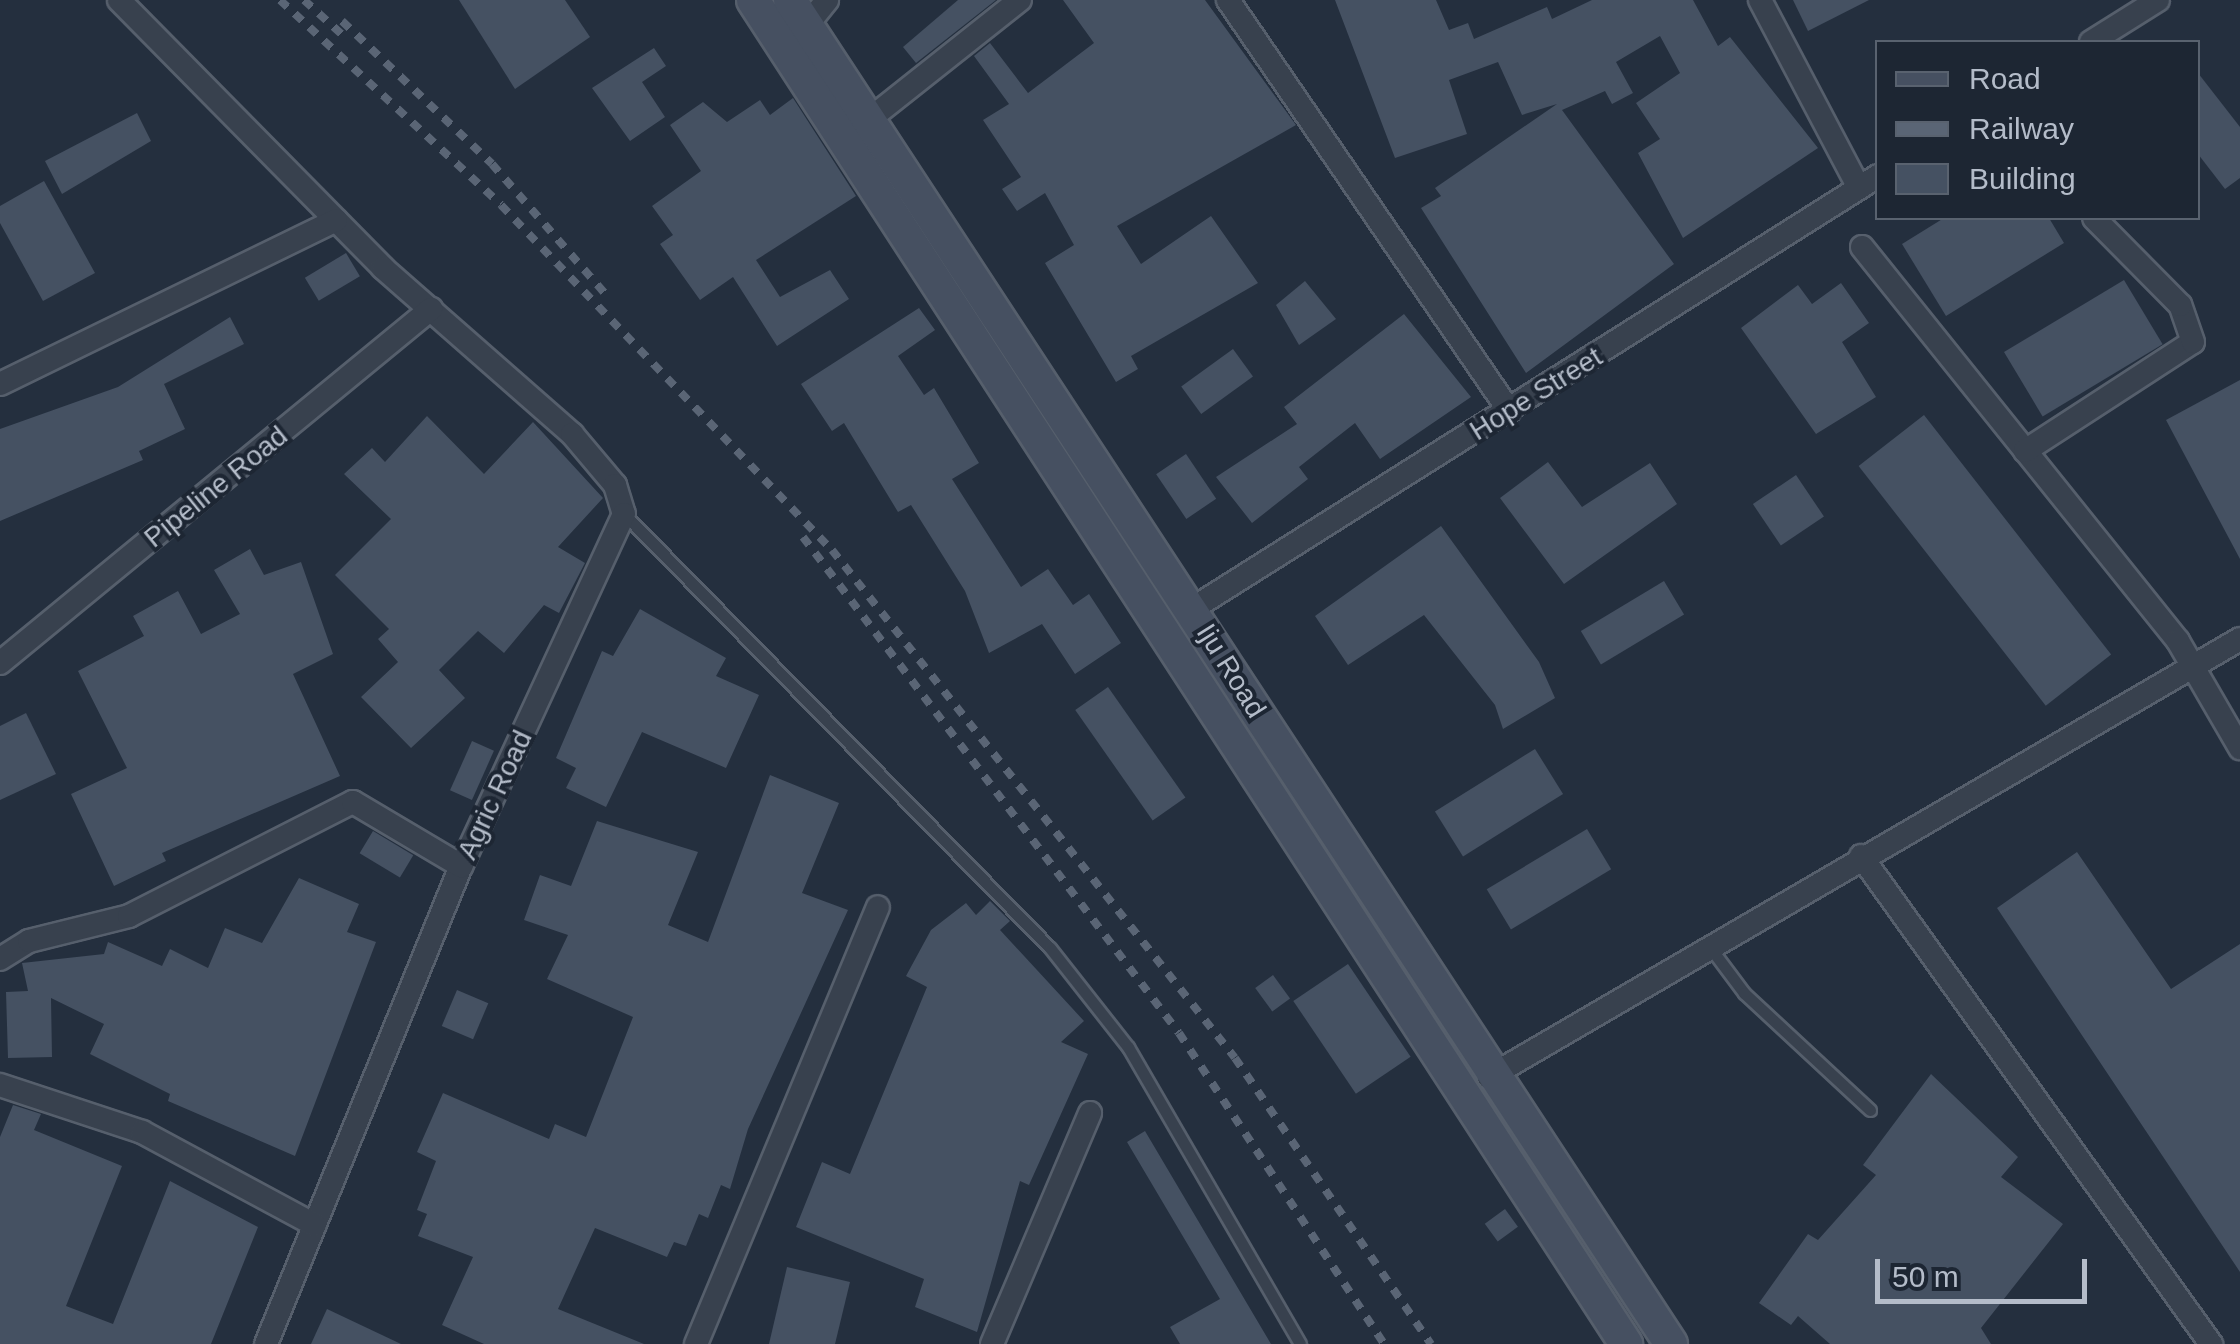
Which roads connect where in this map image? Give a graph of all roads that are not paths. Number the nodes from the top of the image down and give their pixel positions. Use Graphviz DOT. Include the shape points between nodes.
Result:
graph roads {
  1 [pos="119,0"];
  2 [pos="753,0"];
  3 [pos="1020,0"];
  4 [pos="1228,0"];
  5 [pos="1760,0"];
  6 [pos="2158,0"];
  7 [pos="808,8"];
  8 [pos="2093,40"];
  9 [pos="871,118"];
  10 [pos="1868,182"];
  11 [pos="336,220"];
  12 [pos="2096,220"];
  13 [pos="1862,247"];
  14 [pos="431,310"];
  15 [pos="0,384"];
  16 [pos="1510,410"];
  17 [pos="2026,451"];
  18 [pos="624,514"];
  19 [pos="1192,609"];
  20 [pos="2240,638"];
  21 [pos="0,663"];
  22 [pos="2188,668"];
  23 [pos="2240,748"];
  24 [pos="1861,856"];
  25 [pos="462,866"];
  26 [pos="878,907"];
  27 [pos="1710,946"];
  28 [pos="0,958"];
  29 [pos="1489,1077"];
  30 [pos="0,1085"];
  31 [pos="1870,1110"];
  32 [pos="1090,1113"];
  33 [pos="315,1224"];
  34 [pos="266,1344"];
  35 [pos="696,1344"];
  36 [pos="992,1344"];
  37 [pos="1300,1344"];
  38 [pos="1626,1344"];
  39 [pos="1671,1344"];
  40 [pos="2211,1344"];
  1 -- 11 [label="street"];
  2 -- 38 [label="main road, Iju Road"];
  3 -- 9 [label="street"];
  4 -- 16 [label="street"];
  5 -- 10 [label="street"];
  6 -- 8 [label="street"];
  7 -- 9 [label="main road, Iju Road"];
  9 -- 19 [label="main road, Iju Road"];
  10 -- 16 [label="street, Hope Street"];
  11 -- 14 [label="street"];
  11 -- 15 [label="street"];
  12 -- 17 [label="street" via="2180,305 2192,342"];
  13 -- 17 [label="street"];
  14 -- 18 [label="street" via="572,434 615,484"];
  14 -- 21 [label="street, Pipeline Road"];
  16 -- 19 [label="street, Hope Street"];
  17 -- 22 [label="street" via="2178,641"];
  18 -- 25 [label="street, Agric Road"];
  18 -- 37 [label="lane" via="1050,948 1128,1047"];
  19 -- 29 [label="main road, Iju Road"];
  20 -- 22 [label="street"];
  22 -- 23 [label="street"];
  22 -- 24 [label="street"];
  24 -- 27 [label="street"];
  24 -- 40 [label="street"];
  25 -- 28 [label="street" via="352,802 129,916 28,941"];
  25 -- 33 [label="street, Agric Road"];
  26 -- 35 [label="street"];
  27 -- 29 [label="street"];
  27 -- 31 [label="lane" via="1744,994"];
  29 -- 39 [label="main road, Iju Road"];
  30 -- 33 [label="street" via="142,1132"];
  32 -- 36 [label="street"];
  33 -- 34 [label="street, Agric Road"];
}
